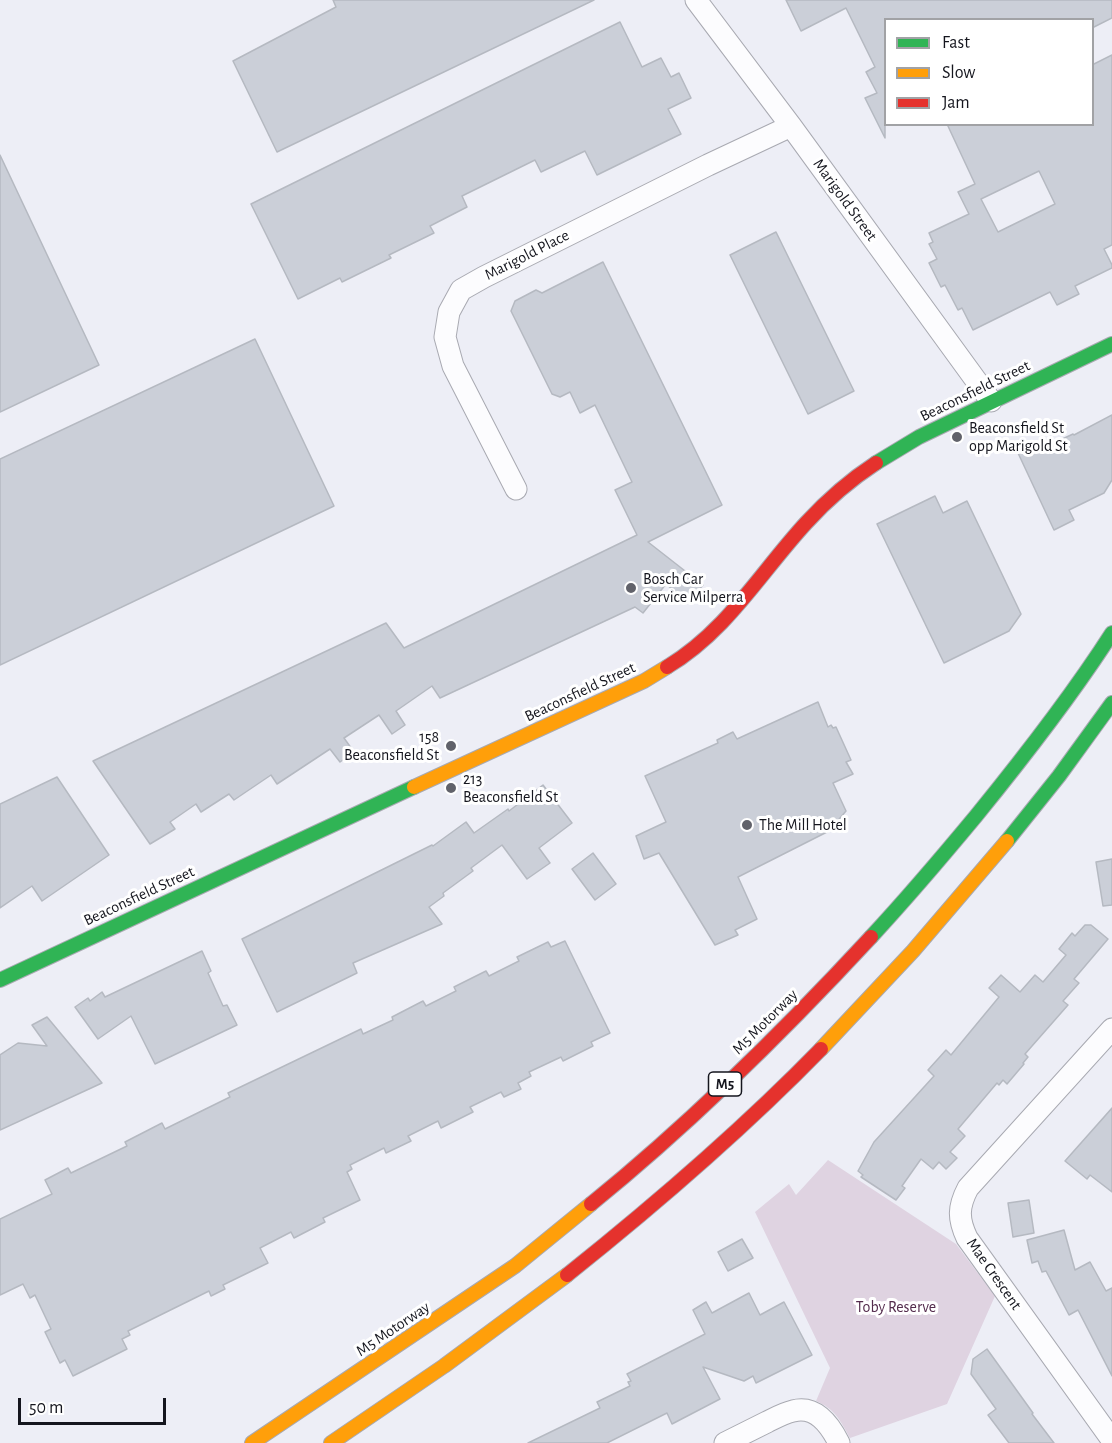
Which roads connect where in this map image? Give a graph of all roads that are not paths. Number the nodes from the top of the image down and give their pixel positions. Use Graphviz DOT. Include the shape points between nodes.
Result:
graph roads {
  1 [pos="696,0"];
  2 [pos="791,126"];
  3 [pos="1112,344"];
  4 [pos="991,401"];
  5 [pos="516,489"];
  6 [pos="1112,633"];
  7 [pos="1112,703"];
  8 [pos="0,980"];
  9 [pos="1112,1029"];
  10 [pos="1112,1440"];
  11 [pos="252,1443"];
  12 [pos="331,1443"];
  13 [pos="725,1443"];
  14 [pos="839,1443"];
  1 -- 2 [label="street, Marigold Street"];
  2 -- 4 [label="street, Marigold Street"];
  2 -- 5 [label="street, Marigold Place" via="461,290 449,312 445,337 453,366"];
  3 -- 4 [label="main road, Beaconsfield Street"];
  4 -- 8 [label="main road, Beaconsfield Street" via="919,437 851,480 805,524 704,641 644,681"];
  6 -- 11 [label="main road, M5 Motorway / M5" via="1029,750 866,944 656,1150 531,1253"];
  7 -- 12 [label="main road, M5" via="1052,785 917,948 763,1106 678,1184 558,1282 445,1367"];
  9 -- 10 [label="street, Mae Crescent" via="968,1188 960,1211 967,1238"];
  13 -- 14 [label="street" via="787,1413 805,1410 824,1420"];
}
